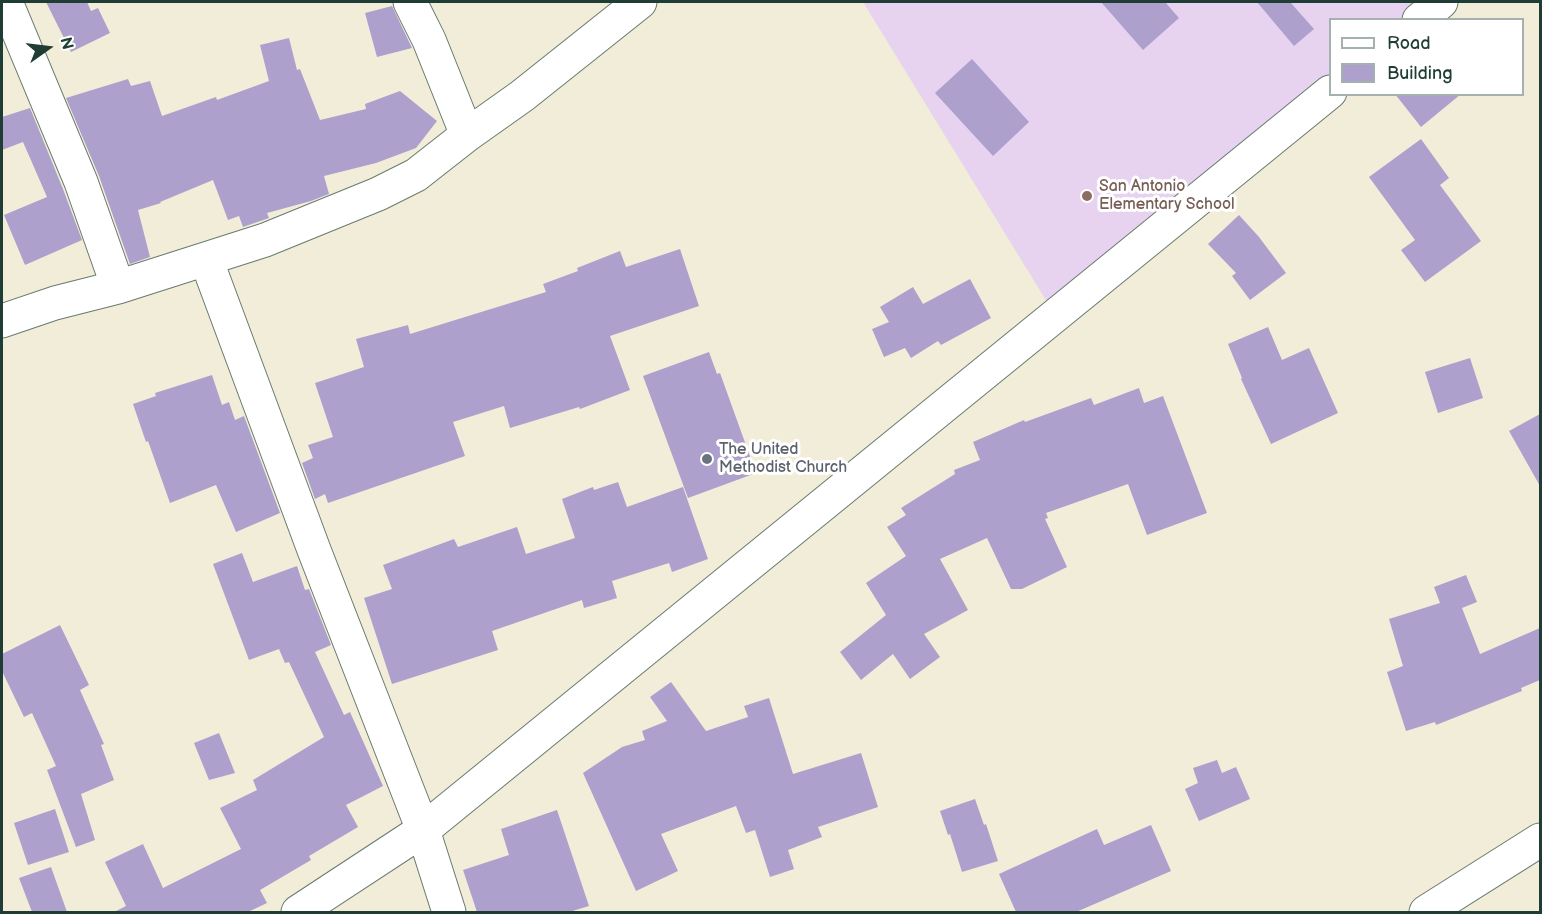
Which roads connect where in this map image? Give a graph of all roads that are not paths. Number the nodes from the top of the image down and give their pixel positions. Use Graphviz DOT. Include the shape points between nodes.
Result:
graph roads {
  1 [pos="6,2"];
  2 [pos="410,2"];
  3 [pos="640,2"];
  4 [pos="1441,2"];
  5 [pos="1421,18"];
  6 [pos="1329,93"];
  7 [pos="467,135"];
  8 [pos="206,259"];
  9 [pos="118,287"];
  10 [pos="2,321"];
  11 [pos="423,830"];
  12 [pos="1540,840"];
  13 [pos="298,912"];
  14 [pos="449,912"];
  15 [pos="1426,912"];
  1 -- 9 [label="street" via="81,182"];
  2 -- 7 [label="street"];
  3 -- 7 [label="street"];
  4 -- 5 [label="street"];
  6 -- 11 [label="street"];
  7 -- 8 [label="street" via="416,175 378,194 266,240"];
  8 -- 9 [label="street"];
  8 -- 11 [label="street"];
  9 -- 10 [label="street"];
  11 -- 13 [label="street"];
  11 -- 14 [label="street"];
  12 -- 15 [label="street"];
}
